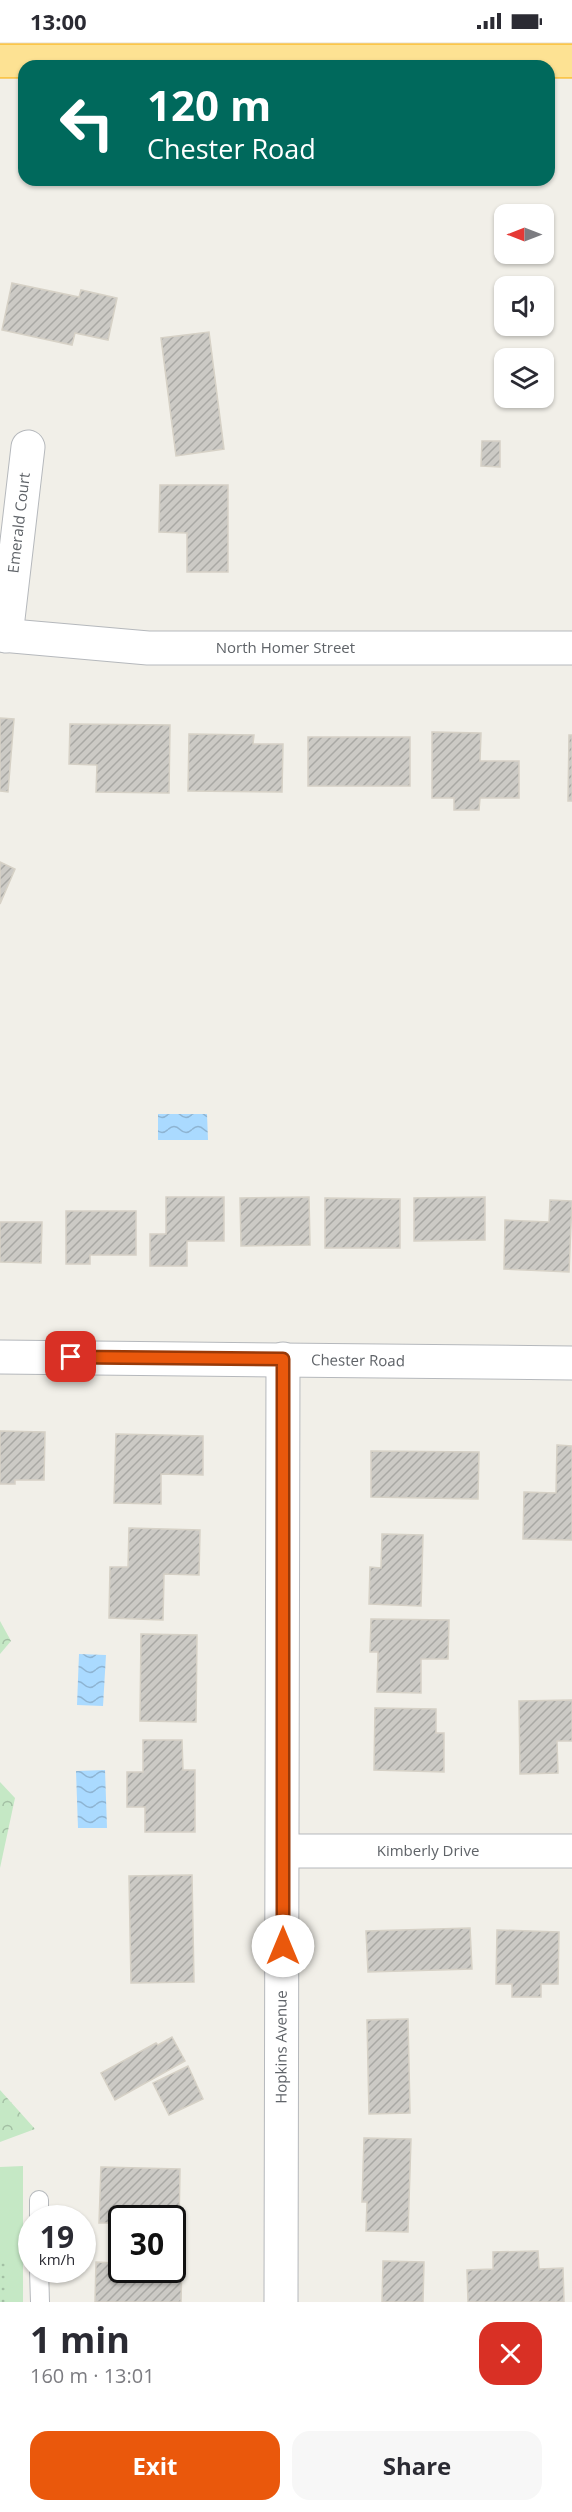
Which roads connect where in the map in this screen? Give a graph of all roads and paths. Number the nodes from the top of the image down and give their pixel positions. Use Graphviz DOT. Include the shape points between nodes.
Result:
graph roads {
  1 [pos="0,61"];
  2 [pos="18,61"];
  3 [pos="555,61"];
  4 [pos="572,61"];
  5 [pos="28,447"];
  6 [pos="3,635"];
  7 [pos="572,648"];
  8 [pos="0,1357"];
  9 [pos="283,1359"];
  10 [pos="572,1363"];
  11 [pos="284,1851"];
  12 [pos="572,1851"];
  13 [pos="39,2283"];
  14 [pos="40,2302"];
  15 [pos="281,2302"];
  1 -- 2 [label="highway"];
  3 -- 4 [label="highway"];
  5 -- 6 [label="street, Emerald Court"];
  6 -- 7 [label="street, North Homer Street" via="159,648"];
  8 -- 9 [label="street, Chester Road"];
  9 -- 10 [label="street, Chester Road"];
  9 -- 11 [label="street, Hopkins Avenue"];
  11 -- 12 [label="street, Kimberly Drive"];
  11 -- 15 [label="street, Hopkins Avenue"];
  13 -- 14 [label="lane"];
}
